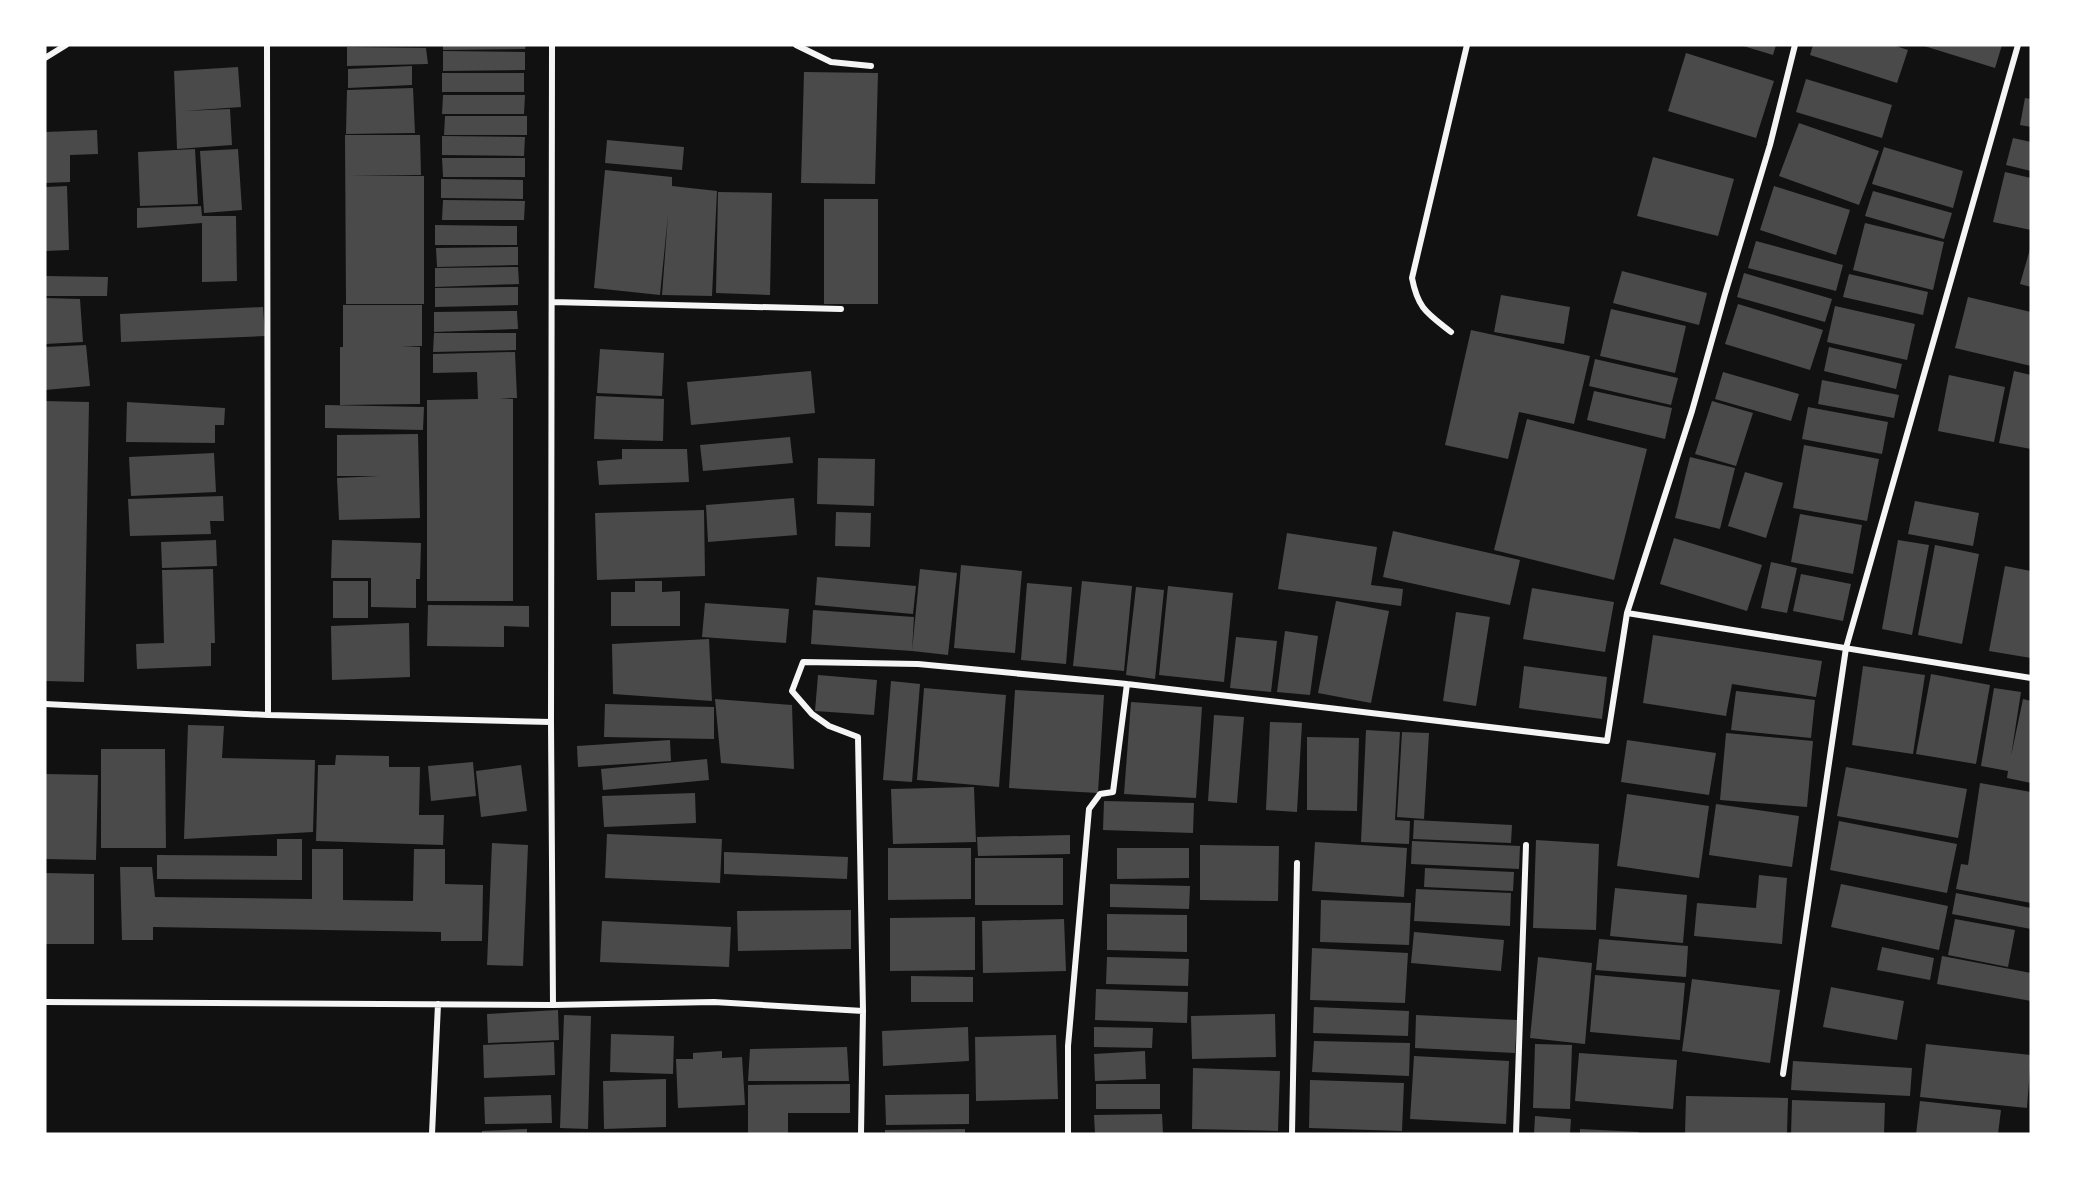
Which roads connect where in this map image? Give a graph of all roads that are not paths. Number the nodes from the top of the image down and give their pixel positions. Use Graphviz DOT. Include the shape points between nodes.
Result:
graph roads {
  1 [pos="66,45"];
  2 [pos="267,45"];
  3 [pos="552,45"];
  4 [pos="796,45"];
  5 [pos="1467,45"];
  6 [pos="1795,45"];
  7 [pos="2018,45"];
  8 [pos="45,58"];
  9 [pos="871,66"];
  10 [pos="552,302"];
  11 [pos="841,309"];
  12 [pos="1451,332"];
  13 [pos="1627,613"];
  14 [pos="1846,648"];
  15 [pos="2031,678"];
  16 [pos="1127,684"];
  17 [pos="45,704"];
  18 [pos="268,715"];
  19 [pos="551,722"];
  20 [pos="1526,844"];
  21 [pos="1297,863"];
  22 [pos="45,1002"];
  23 [pos="438,1004"];
  24 [pos="553,1005"];
  25 [pos="862,1011"];
  26 [pos="1783,1074"];
  27 [pos="432,1134"];
  28 [pos="861,1134"];
  29 [pos="1068,1134"];
  30 [pos="1292,1134"];
  31 [pos="1516,1134"];
  1 -- 8 [label="street"];
  2 -- 18 [label="street"];
  3 -- 10 [label="street"];
  4 -- 9 [label="street" via="831,62"];
  5 -- 12 [label="street" via="1412,278 1420,306"];
  6 -- 13 [label="street" via="1770,145 1692,411"];
  7 -- 14 [label="street"];
  10 -- 11 [label="street"];
  10 -- 19 [label="street"];
  13 -- 14 [label="street"];
  13 -- 16 [label="street" via="1607,741"];
  14 -- 15 [label="street"];
  14 -- 26 [label="street"];
  16 -- 25 [label="street" via="918,664 803,662 792,691 812,714 858,737"];
  16 -- 29 [label="street" via="1113,792 1100,794 1089,809 1068,1046"];
  17 -- 18 [label="street"];
  18 -- 19 [label="street"];
  19 -- 24 [label="street"];
  20 -- 31 [label="street"];
  21 -- 30 [label="street"];
  22 -- 23 [label="street"];
  23 -- 24 [label="street"];
  23 -- 27 [label="street"];
  24 -- 25 [label="street" via="714,1002"];
  25 -- 28 [label="street"];
}
